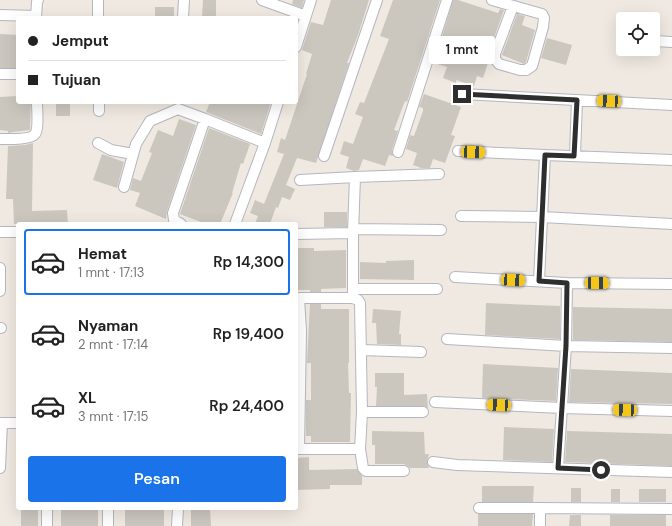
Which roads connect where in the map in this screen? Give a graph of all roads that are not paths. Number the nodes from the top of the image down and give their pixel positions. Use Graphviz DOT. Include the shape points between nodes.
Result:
graph roads {
  1 [pos="38,0"];
  2 [pos="98,0"];
  3 [pos="184,0"];
  4 [pos="262,0"];
  5 [pos="311,0"];
  6 [pos="377,0"];
  7 [pos="447,0"];
  8 [pos="492,0"];
  9 [pos="513,6"];
  10 [pos="0,15"];
  11 [pos="18,16"];
  12 [pos="36,16"];
  13 [pos="98,16"];
  14 [pos="183,16"];
  15 [pos="306,16"];
  16 [pos="298,41"];
  17 [pos="660,41"];
  18 [pos="672,42"];
  19 [pos="0,74"];
  20 [pos="16,74"];
  21 [pos="462,94"];
  22 [pos="577,100"];
  23 [pos="36,104"];
  24 [pos="277,104"];
  25 [pos="672,104"];
  26 [pos="206,119"];
  27 [pos="0,139"];
  28 [pos="98,143"];
  29 [pos="265,143"];
  30 [pos="458,151"];
  31 [pos="398,152"];
  32 [pos="133,154"];
  33 [pos="545,155"];
  34 [pos="324,156"];
  35 [pos="574,156"];
  36 [pos="672,160"];
  37 [pos="439,174"];
  38 [pos="355,177"];
  39 [pos="300,180"];
  40 [pos="124,187"];
  41 [pos="461,216"];
  42 [pos="542,218"];
  43 [pos="178,222"];
  44 [pos="236,222"];
  45 [pos="672,224"];
  46 [pos="441,230"];
  47 [pos="353,231"];
  48 [pos="0,232"];
  49 [pos="16,232"];
  50 [pos="298,234"];
  51 [pos="0,268"];
  52 [pos="455,277"];
  53 [pos="539,281"];
  54 [pos="567,283"];
  55 [pos="672,284"];
  56 [pos="438,289"];
  57 [pos="0,291"];
  58 [pos="354,294"];
  59 [pos="298,298"];
  60 [pos="447,339"];
  61 [pos="566,346"];
  62 [pos="672,348"];
  63 [pos="361,350"];
  64 [pos="421,352"];
  65 [pos="435,402"];
  66 [pos="562,408"];
  67 [pos="672,411"];
  68 [pos="362,412"];
  69 [pos="423,412"];
  70 [pos="298,419"];
  71 [pos="1,423"];
  72 [pos="16,423"];
  73 [pos="298,448"];
  74 [pos="360,449"];
  75 [pos="433,462"];
  76 [pos="0,468"];
  77 [pos="558,468"];
  78 [pos="404,471"];
  79 [pos="672,472"];
  80 [pos="479,508"];
  81 [pos="540,508"];
  82 [pos="672,509"];
  83 [pos="47,510"];
  84 [pos="108,510"];
  85 [pos="178,510"];
  86 [pos="47,526"];
  87 [pos="108,526"];
  88 [pos="177,526"];
  89 [pos="540,526"];
  1 -- 12 [label="street"];
  2 -- 13 [label="street"];
  3 -- 14 [label="street"];
  4 -- 15 [label="street"];
  5 -- 15 [label="street"];
  6 -- 34 [label="street"];
  7 -- 31 [label="street"];
  8 -- 9 [label="street"];
  9 -- 9 [label="street" via="495,59 499,64 526,70 532,66 544,18 542,14"];
  10 -- 11 [label="street"];
  15 -- 16 [label="street"];
  17 -- 18 [label="street"];
  19 -- 20 [label="street"];
  21 -- 22 [label="street"];
  22 -- 25 [label="street"];
  22 -- 35 [label="street"];
  23 -- 27 [label="street" via="35,134 30,137"];
  24 -- 29 [label="street"];
  26 -- 29 [label="street"];
  26 -- 32 [label="street" via="178,109 150,121"];
  26 -- 43 [label="street" via="173,213 174,220"];
  28 -- 32 [label="street" via="112,150"];
  29 -- 44 [label="street"];
  30 -- 33 [label="street"];
  32 -- 40 [label="street"];
  33 -- 35 [label="street"];
  33 -- 42 [label="street"];
  35 -- 36 [label="street"];
  37 -- 38 [label="street"];
  38 -- 39 [label="street"];
  38 -- 47 [label="street"];
  41 -- 42 [label="street"];
  42 -- 45 [label="street"];
  42 -- 53 [label="street"];
  46 -- 47 [label="street"];
  47 -- 50 [label="street"];
  47 -- 58 [label="street"];
  48 -- 49 [label="street"];
  51 -- 57 [label="street"];
  52 -- 53 [label="street"];
  53 -- 54 [label="street"];
  54 -- 55 [label="street"];
  54 -- 61 [label="street"];
  56 -- 58 [label="street"];
  58 -- 59 [label="street"];
  58 -- 63 [label="street" via="360,303"];
  59 -- 70 [label="street" via="301,331"];
  60 -- 61 [label="street"];
  61 -- 62 [label="street"];
  61 -- 66 [label="street"];
  63 -- 64 [label="street"];
  63 -- 68 [label="street"];
  65 -- 66 [label="street"];
  66 -- 67 [label="street"];
  66 -- 77 [label="street"];
  68 -- 69 [label="street"];
  68 -- 74 [label="street"];
  71 -- 72 [label="street"];
  71 -- 76 [label="street"];
  73 -- 74 [label="street"];
  74 -- 78 [label="street" via="363,468 366,471"];
  75 -- 77 [label="street"];
  77 -- 79 [label="street"];
  80 -- 81 [label="street"];
  81 -- 82 [label="street"];
  81 -- 89 [label="street"];
  83 -- 86 [label="street"];
  84 -- 87 [label="street"];
  85 -- 88 [label="street"];
}
